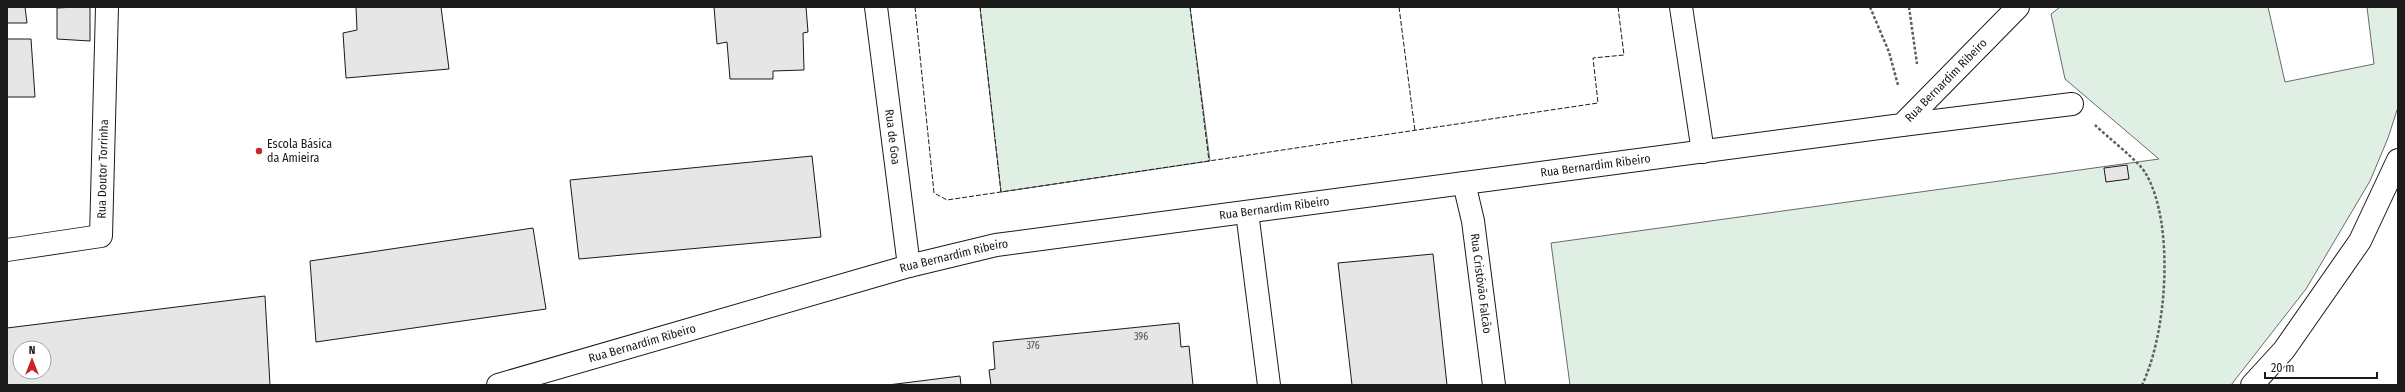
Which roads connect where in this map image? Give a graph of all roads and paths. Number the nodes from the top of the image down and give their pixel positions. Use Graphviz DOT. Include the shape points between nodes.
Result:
graph roads {
  1 [pos="107,7"];
  2 [pos="876,7"];
  3 [pos="1681,7"];
  4 [pos="1870,7"];
  5 [pos="1909,7"];
  6 [pos="2018,7"];
  7 [pos="2072,104"];
  8 [pos="1923,105"];
  9 [pos="1902,124"];
  10 [pos="1703,152"];
  11 [pos="2398,160"];
  12 [pos="1464,183"];
  13 [pos="1247,212"];
  14 [pos="7,250"];
  15 [pos="909,266"];
  16 [pos="498,385"];
  17 [pos="1269,385"];
  18 [pos="1494,385"];
  19 [pos="2142,385"];
  20 [pos="2252,385"];
  1 -- 14 [label="main road, Rua Doutor Torrinha" via="101,236"];
  2 -- 15 [label="main road, Rua de Goa"];
  3 -- 10 [label="main road"];
  4 -- 9 [label="path" via="1889,52 1898,84"];
  5 -- 8 [label="path"];
  6 -- 8 [label="main road, Rua Bernardim Ribeiro"];
  7 -- 9 [label="main road"];
  7 -- 19 [label="path" via="2146,172 2153,190 2162,234 2165,287 2157,345"];
  8 -- 9 [label="main road, Rua Bernardim Ribeiro"];
  9 -- 10 [label="main road, Rua Bernardim Ribeiro"];
  10 -- 12 [label="main road, Rua Bernardim Ribeiro"];
  11 -- 20 [label="main road" via="2360,241 2284,350"];
  12 -- 13 [label="main road, Rua Bernardim Ribeiro"];
  12 -- 18 [label="main road, Rua Cristóvão Falcão" via="1473,221"];
  13 -- 15 [label="main road, Rua Bernardim Ribeiro" via="996,245"];
  13 -- 17 [label="main road"];
  15 -- 16 [label="main road, Rua Bernardim Ribeiro"];
}
